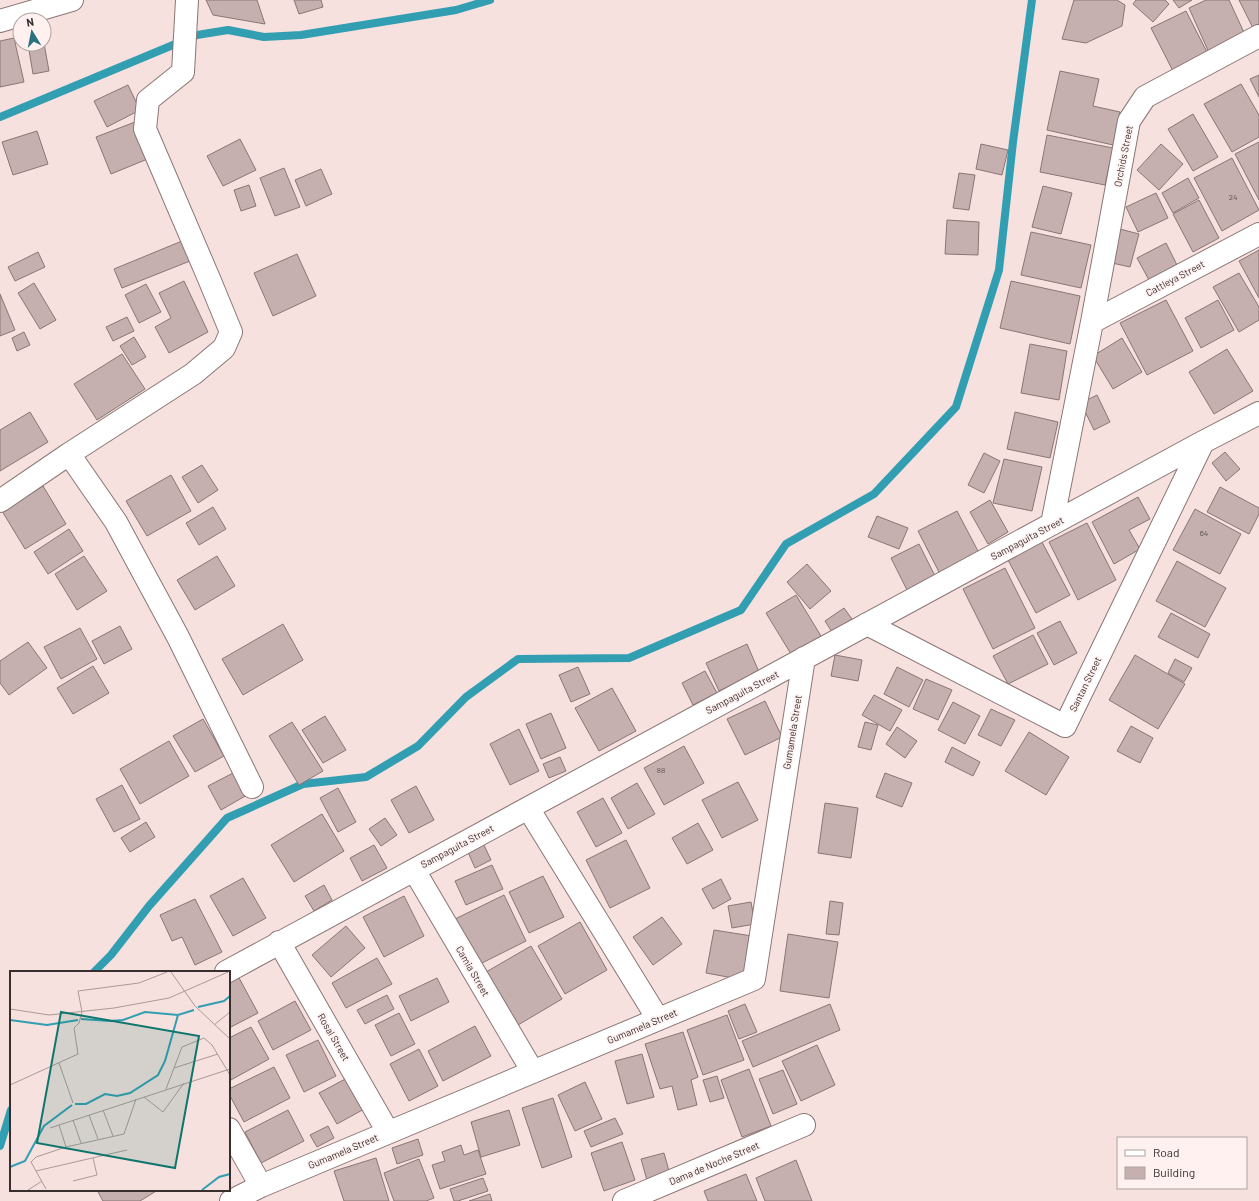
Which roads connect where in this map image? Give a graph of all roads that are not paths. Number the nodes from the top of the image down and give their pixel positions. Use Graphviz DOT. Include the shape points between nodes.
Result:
graph roads {
  1 [pos="72,0"];
  2 [pos="186,8"];
  3 [pos="0,21"];
  4 [pos="1259,36"];
  5 [pos="1259,234"];
  6 [pos="1092,322"];
  7 [pos="1259,413"];
  8 [pos="1203,442"];
  9 [pos="68,454"];
  10 [pos="0,501"];
  11 [pos="1052,524"];
  12 [pos="867,624"];
  13 [pos="804,658"];
  14 [pos="252,787"];
  15 [pos="528,808"];
  16 [pos="414,870"];
  17 [pos="279,942"];
  18 [pos="228,971"];
  19 [pos="658,1019"];
  20 [pos="533,1072"];
  21 [pos="804,1125"];
  22 [pos="230,1131"];
  23 [pos="388,1132"];
  24 [pos="261,1186"];
  25 [pos="231,1201"];
  26 [pos="624,1201"];
  1 -- 3 [label="street"];
  2 -- 9 [label="street" via="183,72 148,100 145,129 230,332 224,348 193,374"];
  4 -- 6 [label="street, Orchids Street" via="1145,97 1129,121"];
  5 -- 6 [label="street, Cattleya Street"];
  6 -- 11 [label="street, Orchids Street"];
  7 -- 8 [label="street, Sampaguita Street"];
  8 -- 11 [label="street, Sampaguita Street"];
  8 -- 12 [label="street, Santan Street" via="1065,726"];
  9 -- 10 [label="street"];
  9 -- 14 [label="street" via="116,522 178,636"];
  11 -- 12 [label="street, Sampaguita Street"];
  12 -- 13 [label="street, Sampaguita Street"];
  13 -- 15 [label="street, Sampaguita Street"];
  13 -- 19 [label="street, Gumamela Street" via="754,979"];
  15 -- 16 [label="street, Sampaguita Street"];
  15 -- 19 [label="street"];
  16 -- 17 [label="street, Sampaguita Street"];
  16 -- 20 [label="street, Camia Street"];
  17 -- 18 [label="street, Sampaguita Street"];
  17 -- 23 [label="street, Rosal Street"];
  19 -- 20 [label="street, Gumamela Street"];
  20 -- 23 [label="street, Gumamela Street"];
  21 -- 26 [label="street, Dama de Noche Street"];
  22 -- 24 [label="street"];
  23 -- 24 [label="street, Gumamela Street"];
  24 -- 25 [label="street, Gumamela Street"];
}
